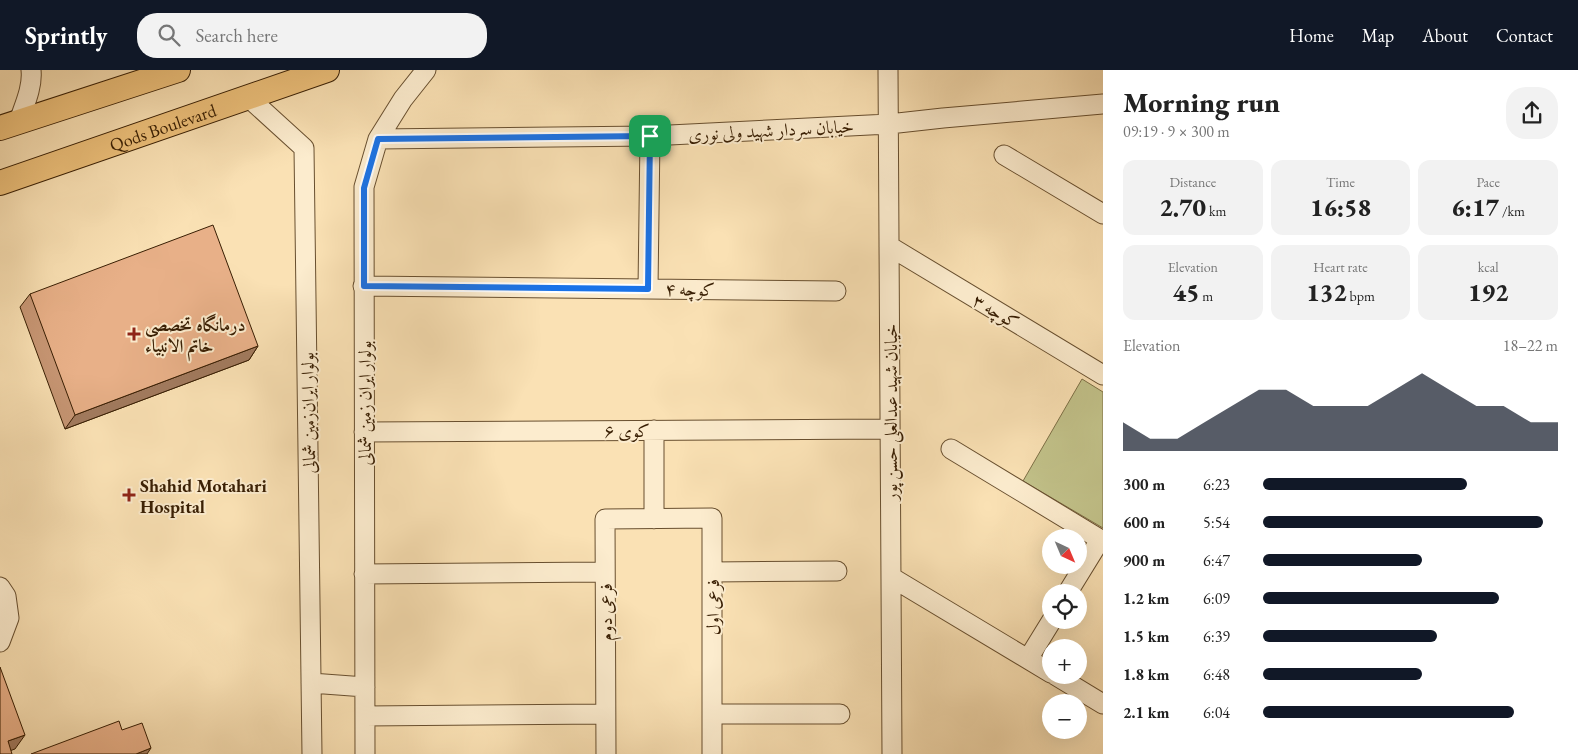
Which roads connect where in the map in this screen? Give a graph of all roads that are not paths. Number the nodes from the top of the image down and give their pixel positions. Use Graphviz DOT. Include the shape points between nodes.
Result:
graph roads {
  1 [pos="31,70"];
  2 [pos="178,70"];
  3 [pos="327,70"];
  4 [pos="426,70"];
  5 [pos="888,70"];
  6 [pos="248,96"];
  7 [pos="1103,104"];
  8 [pos="10,124"];
  9 [pos="889,124"];
  10 [pos="650,136"];
  11 [pos="378,139"];
  12 [pos="1004,154"];
  13 [pos="0,183"];
  14 [pos="1103,214"];
  15 [pos="889,246"];
  16 [pos="364,286"];
  17 [pos="648,289"];
  18 [pos="836,291"];
  19 [pos="1103,376"];
  20 [pos="890,429"];
  21 [pos="654,430"];
  22 [pos="364,432"];
  23 [pos="951,450"];
  24 [pos="654,518"];
  25 [pos="1102,541"];
  26 [pos="837,571"];
  27 [pos="606,572"];
  28 [pos="712,572"];
  29 [pos="364,574"];
  30 [pos="891,577"];
  31 [pos="1073,584"];
  32 [pos="0,587"];
  33 [pos="1046,629"];
  34 [pos="0,642"];
  35 [pos="1028,659"];
  36 [pos="1042,668"];
  37 [pos="311,683"];
  38 [pos="1070,684"];
  39 [pos="365,687"];
  40 [pos="1103,704"];
  41 [pos="605,714"];
  42 [pos="712,714"];
  43 [pos="840,714"];
  44 [pos="365,716"];
  45 [pos="892,749"];
  46 [pos="312,754"];
  47 [pos="364,754"];
  48 [pos="606,754"];
  49 [pos="712,754"];
  50 [pos="909,754"];
  1 -- 8 [label="street" via="26,99"];
  2 -- 8 [label="main road"];
  3 -- 6 [label="main road, Qods Boulevard"];
  4 -- 11 [label="street, بولوار ایران زمین شمالی"];
  5 -- 9 [label="street, خیابان شهید عبدالعلی حسن پور"];
  6 -- 13 [label="main road, Qods Boulevard"];
  6 -- 37 [label="street, بولوار ایران‌زمین شمالی" via="304,148"];
  7 -- 9 [label="street, خیابان سردار شهید ولی نوری"];
  9 -- 10 [label="street, خیابان سردار شهید ولی نوری"];
  9 -- 15 [label="street, خیابان شهید عبدالعلی حسن پور"];
  10 -- 11 [label="street, خیابان سردار شهید ولی نوری"];
  10 -- 17 [label="street"];
  11 -- 16 [label="street, بولوار ایران زمین شمالی" via="364,188"];
  12 -- 14 [label="street"];
  15 -- 19 [label="street, کوچه ۳"];
  15 -- 20 [label="street, خیابان شهید عبدالعلی حسن پور"];
  16 -- 17 [label="street, کوچه ۴"];
  16 -- 22 [label="street, بولوار ایران زمین شمالی"];
  17 -- 18 [label="street, کوچه ۴"];
  20 -- 21 [label="street, کوی ۶"];
  20 -- 30 [label="street, خیابان شهید عبدالعلی حسن پور"];
  21 -- 22 [label="street, کوی ۶"];
  21 -- 24 [label="street"];
  22 -- 29 [label="street, بولوار ایران زمین شمالی"];
  23 -- 25 [label="street"];
  24 -- 27 [label="street, فرعی دوم" via="605,519"];
  24 -- 28 [label="street, فرعی اول" via="712,518"];
  25 -- 31 [label="street"];
  26 -- 28 [label="street"];
  27 -- 29 [label="street"];
  27 -- 41 [label="street, فرعی دوم"];
  28 -- 42 [label="street, فرعی اول"];
  29 -- 39 [label="street, بولوار ایران زمین شمالی"];
  30 -- 35 [label="street"];
  30 -- 45 [label="street, خیابان شهید عبدالعلی حسن پور"];
  32 -- 34 [label="street" via="6,596 9,618"];
  33 -- 35 [label="street"];
  35 -- 36 [label="street"];
  37 -- 39 [label="street"];
  37 -- 46 [label="street, بولوار ایران‌زمین شمالی"];
  38 -- 40 [label="street"];
  39 -- 44 [label="street, بولوار ایران زمین شمالی"];
  41 -- 44 [label="street"];
  41 -- 48 [label="street, فرعی دوم"];
  42 -- 43 [label="street"];
  42 -- 49 [label="street, فرعی اول"];
  44 -- 47 [label="street, بولوار ایران زمین شمالی"];
  45 -- 50 [label="street"];
}
